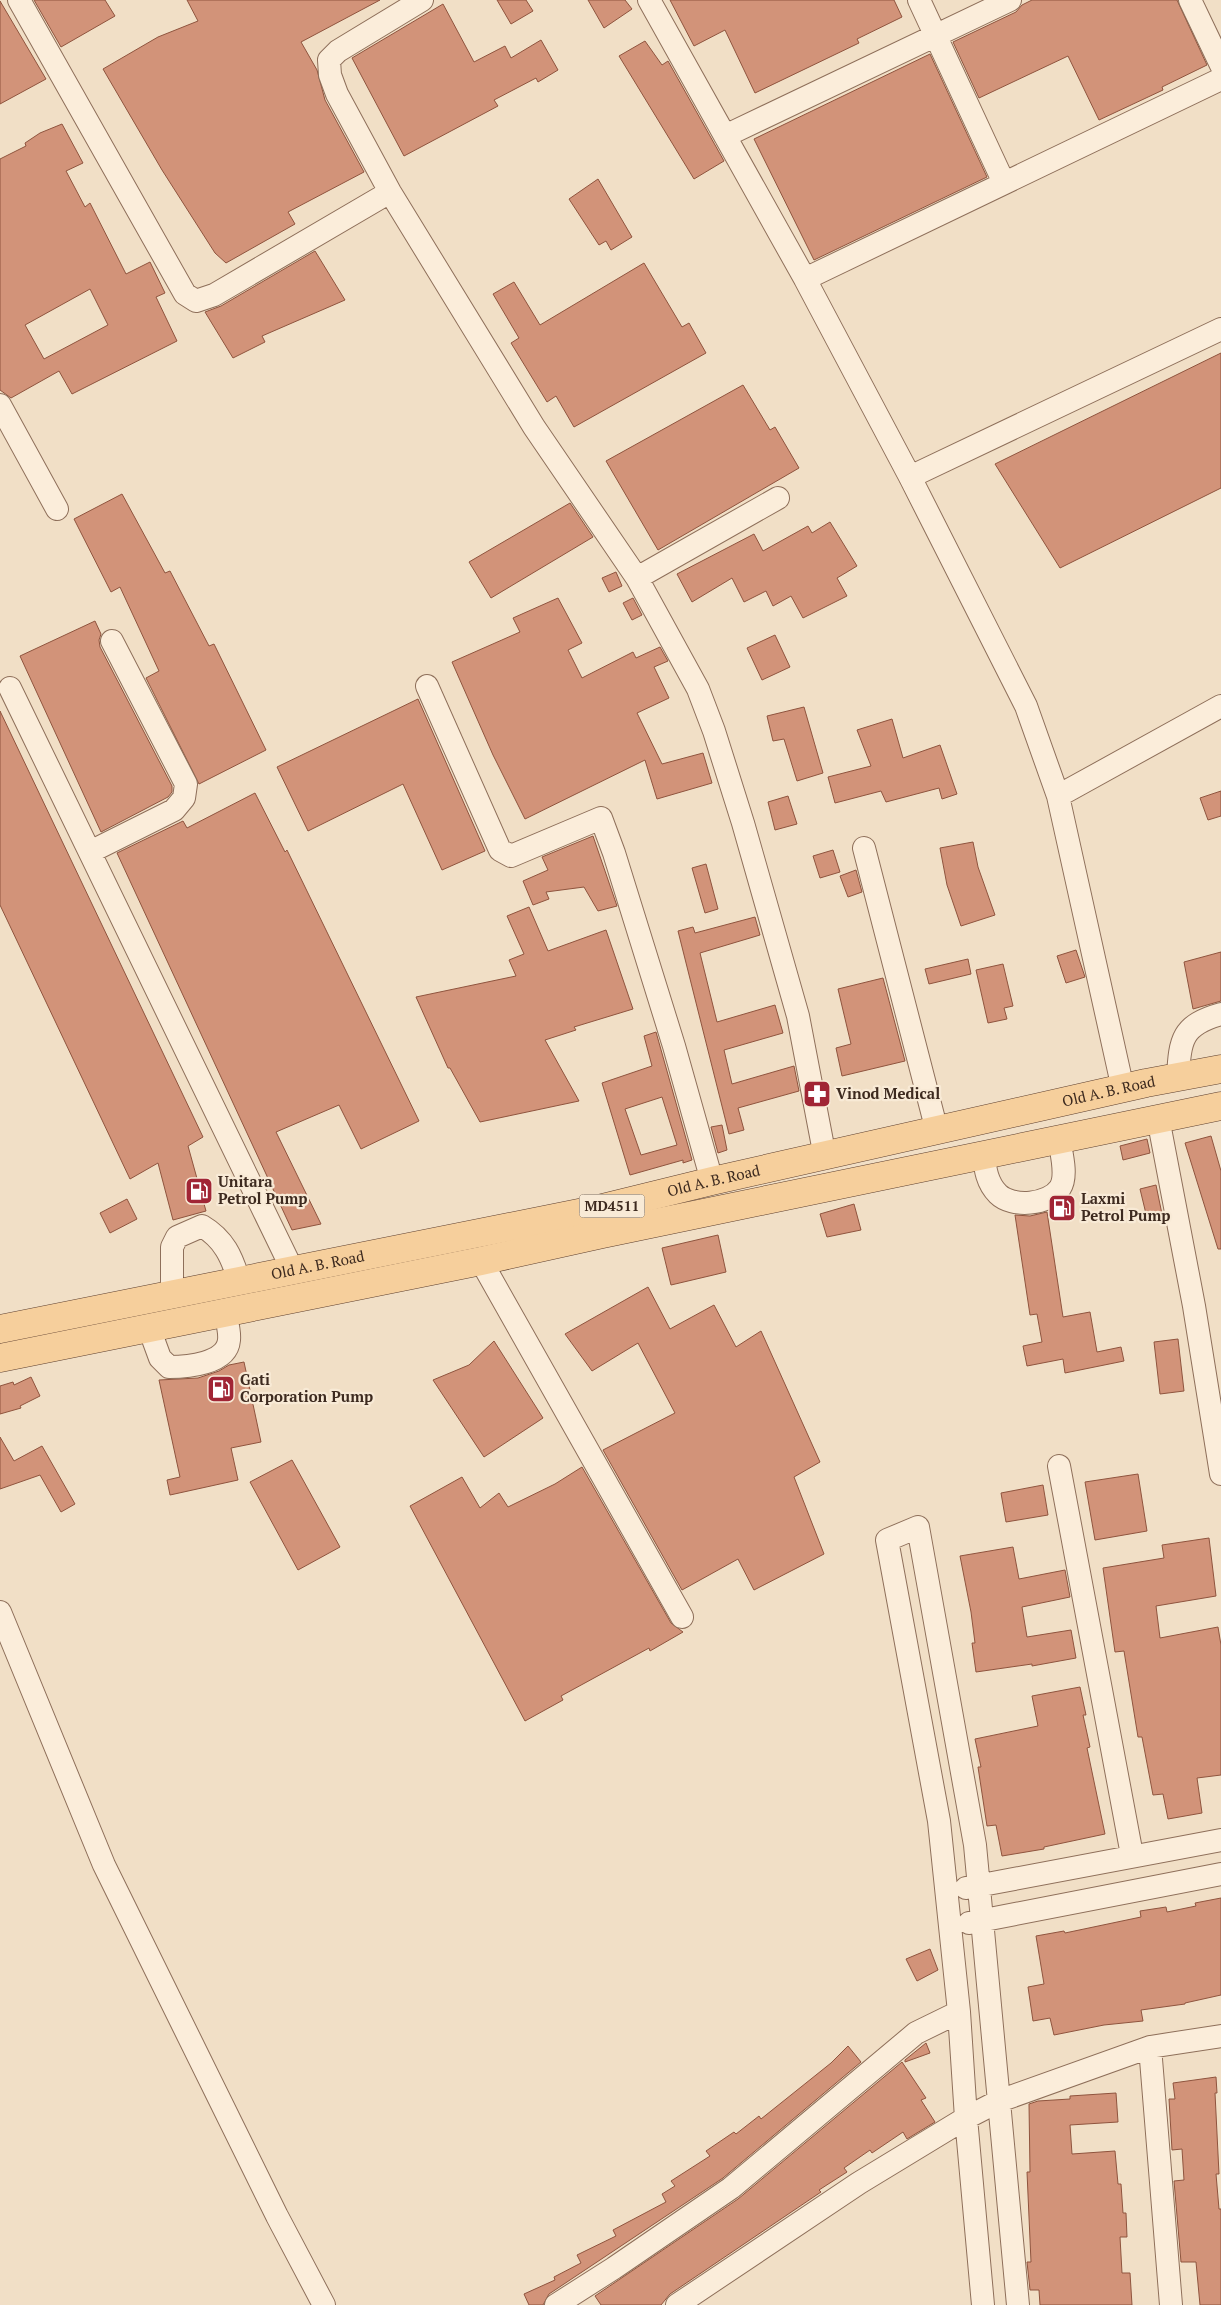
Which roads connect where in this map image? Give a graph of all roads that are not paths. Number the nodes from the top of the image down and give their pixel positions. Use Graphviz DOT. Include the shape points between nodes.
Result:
graph roads {
  1 [pos="19,0"];
  2 [pos="422,0"];
  3 [pos="649,0"];
  4 [pos="920,0"];
  5 [pos="1010,0"];
  6 [pos="1190,0"];
  7 [pos="936,36"];
  8 [pos="1221,65"];
  9 [pos="1221,79"];
  10 [pos="725,136"];
  11 [pos="1004,183"];
  12 [pos="390,192"];
  13 [pos="805,278"];
  14 [pos="1221,330"];
  15 [pos="0,405"];
  16 [pos="910,477"];
  17 [pos="778,498"];
  18 [pos="57,509"];
  19 [pos="637,578"];
  20 [pos="112,641"];
  21 [pos="428,686"];
  22 [pos="10,688"];
  23 [pos="1221,706"];
  24 [pos="1058,796"];
  25 [pos="864,848"];
  26 [pos="90,852"];
  27 [pos="1221,1014"];
  28 [pos="1221,1069"];
  29 [pos="1178,1077"];
  30 [pos="1124,1089"];
  31 [pos="1221,1106"];
  32 [pos="1158,1118"];
  33 [pos="937,1132"];
  34 [pos="1059,1139"];
  35 [pos="984,1154"];
  36 [pos="825,1157"];
  37 [pos="712,1181"];
  38 [pos="481,1261"];
  39 [pos="293,1271"];
  40 [pos="239,1281"];
  41 [pos="172,1295"];
  42 [pos="225,1313"];
  43 [pos="149,1328"];
  44 [pos="0,1329"];
  45 [pos="0,1358"];
  46 [pos="1059,1466"];
  47 [pos="1221,1474"];
  48 [pos="0,1612"];
  49 [pos="682,1618"];
  50 [pos="1221,1840"];
  51 [pos="1132,1855"];
  52 [pos="1221,1874"];
  53 [pos="979,1886"];
  54 [pos="947,1890"];
  55 [pos="983,1921"];
  56 [pos="950,1926"];
  57 [pos="960,2012"];
  58 [pos="1221,2036"];
  59 [pos="1150,2047"];
  60 [pos="999,2101"];
  61 [pos="966,2118"];
  62 [pos="324,2305"];
  63 [pos="556,2305"];
  64 [pos="677,2305"];
  65 [pos="984,2305"];
  66 [pos="1018,2305"];
  67 [pos="1171,2305"];
  1 -- 12 [label="street" via="185,294 196,301 214,295"];
  2 -- 12 [label="street" via="338,51 329,60 337,94"];
  3 -- 10 [label="street"];
  4 -- 7 [label="street"];
  5 -- 7 [label="street"];
  6 -- 8 [label="street"];
  7 -- 10 [label="street"];
  7 -- 11 [label="street"];
  9 -- 11 [label="street"];
  10 -- 13 [label="street"];
  11 -- 13 [label="street"];
  12 -- 19 [label="street" via="534,427"];
  13 -- 16 [label="street"];
  14 -- 16 [label="street"];
  15 -- 18 [label="street"];
  16 -- 24 [label="street" via="1026,706"];
  17 -- 19 [label="street"];
  19 -- 36 [label="street" via="698,689 714,731 798,1016"];
  20 -- 26 [label="street" via="186,784 184,798 174,810"];
  21 -- 37 [label="street" via="500,850 511,856 601,818 674,1046"];
  22 -- 26 [label="street"];
  23 -- 24 [label="street"];
  24 -- 30 [label="street"];
  25 -- 33 [label="street"];
  26 -- 39 [label="street"];
  27 -- 29 [label="street" via="1202,1019 1189,1029 1179,1050"];
  28 -- 29 [label="main road, Old A. B. Road / MD4511"];
  29 -- 30 [label="main road, Old A. B. Road / MD4511"];
  30 -- 33 [label="main road, Old A. B. Road / MD4511"];
  31 -- 32 [label="main road, Old A. B. Road / MD4511"];
  32 -- 34 [label="main road, Old A. B. Road / MD4511"];
  32 -- 47 [label="street" via="1194,1306"];
  33 -- 36 [label="main road, Old A. B. Road / MD4511"];
  34 -- 35 [label="main road, Old A. B. Road / MD4511"];
  34 -- 35 [label="street" via="1063,1179 1061,1188 1051,1198 1011,1202 998,1195 986,1172"];
  35 -- 38 [label="main road, Old A. B. Road / MD4511"];
  36 -- 37 [label="main road, Old A. B. Road / MD4511"];
  37 -- 39 [label="main road, Old A. B. Road / MD4511" via="594,1210"];
  38 -- 42 [label="main road, Old A. B. Road / MD4511"];
  38 -- 49 [label="street"];
  39 -- 40 [label="main road, Old A. B. Road / MD4511"];
  40 -- 41 [label="main road, Old A. B. Road / MD4511"];
  40 -- 41 [label="street" via="225,1247 216,1234 202,1226 177,1237 172,1247"];
  41 -- 44 [label="main road, Old A. B. Road / MD4511"];
  42 -- 43 [label="main road, Old A. B. Road / MD4511"];
  42 -- 43 [label="street" via="229,1342 224,1350 214,1360 184,1367 169,1366 160,1358"];
  43 -- 45 [label="main road, Old A. B. Road / MD4511"];
  46 -- 51 [label="street"];
  48 -- 62 [label="street" via="104,1865"];
  50 -- 51 [label="street"];
  51 -- 53 [label="street"];
  52 -- 55 [label="street"];
  53 -- 54 [label="street"];
  53 -- 54 [label="street" via="975,1845 918,1527 887,1540 939,1821"];
  53 -- 55 [label="street"];
  54 -- 56 [label="street"];
  55 -- 56 [label="street"];
  55 -- 60 [label="street"];
  56 -- 57 [label="street"];
  57 -- 61 [label="street"];
  57 -- 63 [label="street" via="916,2033 731,2188"];
  58 -- 59 [label="street"];
  59 -- 60 [label="street"];
  59 -- 67 [label="street"];
  60 -- 61 [label="street"];
  60 -- 66 [label="street"];
  61 -- 64 [label="street" via="859,2183"];
  61 -- 65 [label="street"];
}
